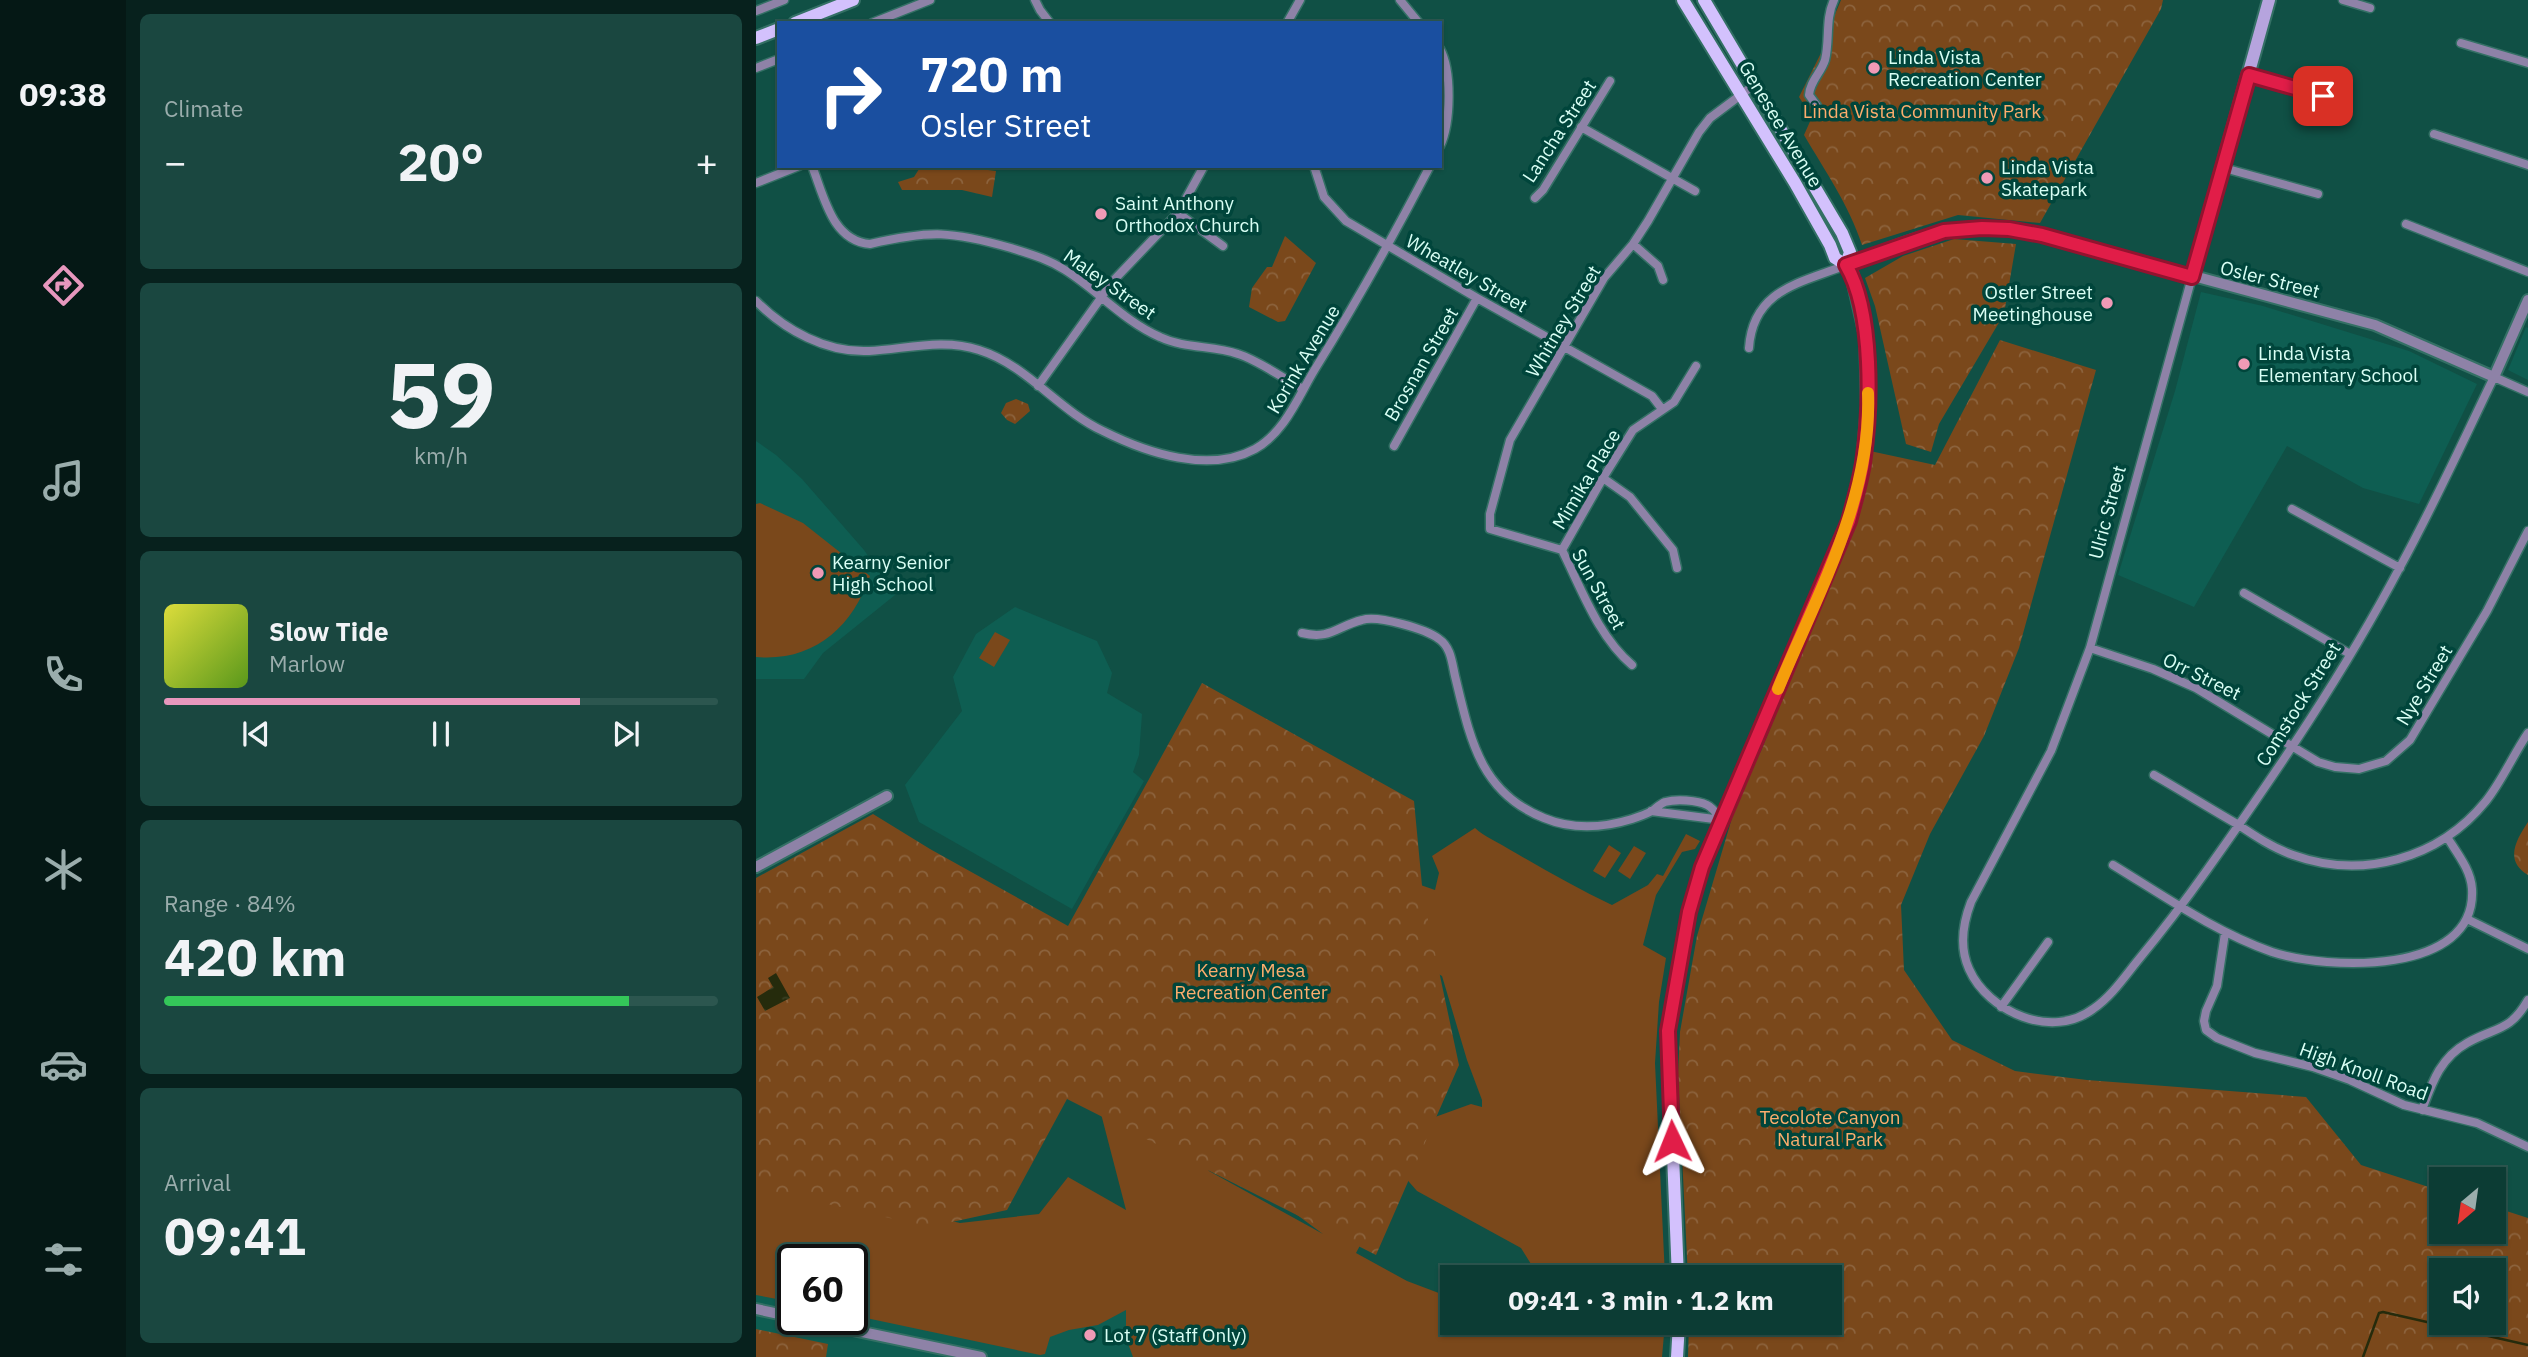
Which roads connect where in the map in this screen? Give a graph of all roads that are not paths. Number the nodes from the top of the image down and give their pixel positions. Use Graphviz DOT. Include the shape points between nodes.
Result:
graph roads {
  1 [pos="784,0"];
  2 [pos="853,0"];
  3 [pos="930,0"];
  4 [pos="1035,0"];
  5 [pos="1300,0"];
  6 [pos="1400,0"];
  7 [pos="1683,0"];
  8 [pos="1704,0"];
  9 [pos="1834,0"];
  10 [pos="2269,0"];
  11 [pos="2343,0"];
  12 [pos="2370,8"];
  13 [pos="756,11"];
  14 [pos="800,21"];
  15 [pos="877,21"];
  16 [pos="1048,21"];
  17 [pos="1288,21"];
  18 [pos="1417,21"];
  19 [pos="777,30"];
  20 [pos="756,38"];
  21 [pos="2461,43"];
  22 [pos="1442,55"];
  23 [pos="777,60"];
  24 [pos="2528,63"];
  25 [pos="756,68"];
  26 [pos="2249,75"];
  27 [pos="1610,81"];
  28 [pos="1754,85"];
  29 [pos="1741,94"];
  30 [pos="2344,102"];
  31 [pos="1817,106"];
  32 [pos="1581,127"];
  33 [pos="2434,134"];
  34 [pos="1442,140"];
  35 [pos="2528,165"];
  36 [pos="794,168"];
  37 [pos="813,168"];
  38 [pos="1203,168"];
  39 [pos="1315,168"];
  40 [pos="1429,168"];
  41 [pos="2224,168"];
  42 [pos="1673,178"];
  43 [pos="756,183"];
  44 [pos="1695,191"];
  45 [pos="2318,194"];
  46 [pos="1535,198"];
  47 [pos="1178,213"];
  48 [pos="2406,224"];
  49 [pos="1633,244"];
  50 [pos="1223,246"];
  51 [pos="1388,246"];
  52 [pos="1846,265"];
  53 [pos="2528,272"];
  54 [pos="2192,277"];
  55 [pos="1663,280"];
  56 [pos="1102,297"];
  57 [pos="1477,298"];
  58 [pos="2528,300"];
  59 [pos="756,301"];
  60 [pos="1565,347"];
  61 [pos="1749,348"];
  62 [pos="1696,366"];
  63 [pos="2494,377"];
  64 [pos="1038,386"];
  65 [pos="1303,389"];
  66 [pos="2528,392"];
  67 [pos="1662,409"];
  68 [pos="1394,446"];
  69 [pos="1603,478"];
  70 [pos="2292,509"];
  71 [pos="1490,529"];
  72 [pos="2528,531"];
  73 [pos="1563,550"];
  74 [pos="1677,568"];
  75 [pos="2400,568"];
  76 [pos="2244,593"];
  77 [pos="1302,633"];
  78 [pos="2090,648"];
  79 [pos="2350,654"];
  80 [pos="1632,665"];
  81 [pos="2528,733"];
  82 [pos="2293,746"];
  83 [pos="2154,775"];
  84 [pos="887,796"];
  85 [pos="1651,811"];
  86 [pos="1722,820"];
  87 [pos="2238,826"];
  88 [pos="2447,837"];
  89 [pos="2113,865"];
  90 [pos="756,867"];
  91 [pos="2182,906"];
  92 [pos="2467,919"];
  93 [pos="2225,933"];
  94 [pos="2048,942"];
  95 [pos="2528,949"];
  96 [pos="2528,1000"];
  97 [pos="2001,1007"];
  98 [pos="2422,1110"];
  99 [pos="2528,1147"];
  100 [pos="1677,1265"];
  101 [pos="756,1309"];
  102 [pos="777,1314"];
  103 [pos="868,1333"];
  104 [pos="1678,1335"];
  105 [pos="981,1357"];
  106 [pos="1677,1357"];
  1 -- 13 [label="street"];
  2 -- 14 [label="main road"];
  3 -- 15 [label="street"];
  4 -- 16 [label="street"];
  5 -- 17 [label="street"];
  6 -- 18 [label="street"];
  7 -- 29 [label="main road, Genesee Avenue"];
  8 -- 28 [label="main road, Genesee Avenue"];
  9 -- 31 [label="street" via="1825,61 1810,86 1809,95"];
  10 -- 26 [label="main road, Ulric Street"];
  11 -- 12 [label="street"];
  19 -- 20 [label="main road"];
  21 -- 24 [label="street"];
  22 -- 34 [label="street" via="1448,123"];
  23 -- 25 [label="street"];
  26 -- 30 [label="street"];
  26 -- 41 [label="main road, Ulric Street"];
  27 -- 32 [label="street, Lancha Street"];
  28 -- 29 [label="street, Whitney Street"];
  28 -- 52 [label="main road, Genesee Avenue" via="1842,233 1850,252"];
  29 -- 42 [label="street, Whitney Street" via="1710,118"];
  29 -- 52 [label="main road, Genesee Avenue" via="1835,258"];
  32 -- 42 [label="street"];
  32 -- 46 [label="street, Lancha Street"];
  33 -- 35 [label="street"];
  36 -- 43 [label="street"];
  37 -- 56 [label="street, Maley Street" via="844,235 870,244 931,233 971,237 1039,256"];
  38 -- 47 [label="street"];
  39 -- 51 [label="street, Wheatley Street" via="1324,197 1336,213"];
  40 -- 51 [label="street, Korink Avenue"];
  41 -- 45 [label="street"];
  41 -- 54 [label="main road, Ulric Street"];
  42 -- 44 [label="street"];
  42 -- 49 [label="street, Whitney Street"];
  47 -- 50 [label="street"];
  47 -- 56 [label="street"];
  48 -- 53 [label="street"];
  49 -- 55 [label="street" via="1658,266"];
  49 -- 60 [label="street, Whitney Street" via="1604,278"];
  51 -- 57 [label="street, Wheatley Street"];
  51 -- 65 [label="street, Korink Avenue"];
  52 -- 54 [label="street, Osler Street" via="1944,231 1982,228 2042,235"];
  52 -- 61 [label="street, Osler Street" via="1780,291 1750,332"];
  52 -- 86 [label="main road, Genesee Avenue" via="1866,336 1868,405 1863,464 1849,521"];
  54 -- 63 [label="street, Osler Street" via="2375,325"];
  54 -- 78 [label="street, Ulric Street"];
  56 -- 64 [label="street"];
  56 -- 65 [label="street, Maley Street" via="1160,338 1238,354"];
  57 -- 60 [label="street, Wheatley Street"];
  57 -- 68 [label="street, Brosnan Street"];
  58 -- 63 [label="street, Comstock Street"];
  59 -- 64 [label="street, Korink Avenue" via="777,321 838,349 955,345 1008,363"];
  60 -- 67 [label="street, Wheatley Street" via="1652,396"];
  60 -- 71 [label="street, Whitney Street" via="1510,440"];
  62 -- 67 [label="street, Mimika Place" via="1674,402"];
  63 -- 66 [label="street, Osler Street"];
  63 -- 75 [label="street, Comstock Street"];
  64 -- 65 [label="street, Korink Avenue" via="1101,431 1132,444 1181,457 1218,460 1257,448 1267,440 1285,422"];
  67 -- 69 [label="street, Mimika Place" via="1633,430"];
  69 -- 73 [label="street, Mimika Place"];
  69 -- 74 [label="street" via="1630,497 1673,550"];
  70 -- 75 [label="street"];
  71 -- 73 [label="street, Sun Street"];
  72 -- 82 [label="street, Nye Street" via="2487,611 2410,740 2395,755 2359,769 2335,767"];
  73 -- 80 [label="street, Sun Street" via="1606,637"];
  75 -- 79 [label="street, Comstock Street"];
  76 -- 79 [label="street"];
  77 -- 85 [label="street" via="1321,636 1378,618 1438,638 1449,649 1478,758 1515,802 1545,819 1578,827 1614,824"];
  78 -- 82 [label="street, Orr Street" via="2196,688"];
  78 -- 97 [label="street, Ulric Street" via="2051,751 1965,920 1968,968 1983,992"];
  79 -- 82 [label="street, Comstock Street"];
  81 -- 88 [label="street" via="2496,788"];
  82 -- 87 [label="street, Comstock Street"];
  83 -- 87 [label="street"];
  84 -- 90 [label="street"];
  85 -- 86 [label="street"];
  85 -- 86 [label="street" via="1663,803 1685,801 1708,805"];
  86 -- 100 [label="main road, Genesee Avenue" via="1689,912 1668,1031"];
  87 -- 88 [label="street" via="2293,855 2330,865 2381,864 2420,853"];
  87 -- 91 [label="street, Comstock Street"];
  88 -- 92 [label="street" via="2465,865 2472,887"];
  89 -- 91 [label="street"];
  91 -- 93 [label="street"];
  91 -- 97 [label="street, Comstock Street" via="2091,1012 2045,1022"];
  92 -- 93 [label="street" via="2451,939 2426,954 2365,963 2300,958"];
  92 -- 95 [label="street"];
  93 -- 98 [label="street, High Knoll Road" via="2217,986 2206,1011 2206,1030 2255,1053 2313,1067"];
  94 -- 97 [label="street"];
  96 -- 98 [label="street" via="2514,1021 2467,1043 2446,1059 2434,1075"];
  98 -- 99 [label="street, High Knoll Road" via="2477,1123"];
  101 -- 102 [label="street"];
  103 -- 105 [label="street"];
  104 -- 106 [label="main road"];
}
